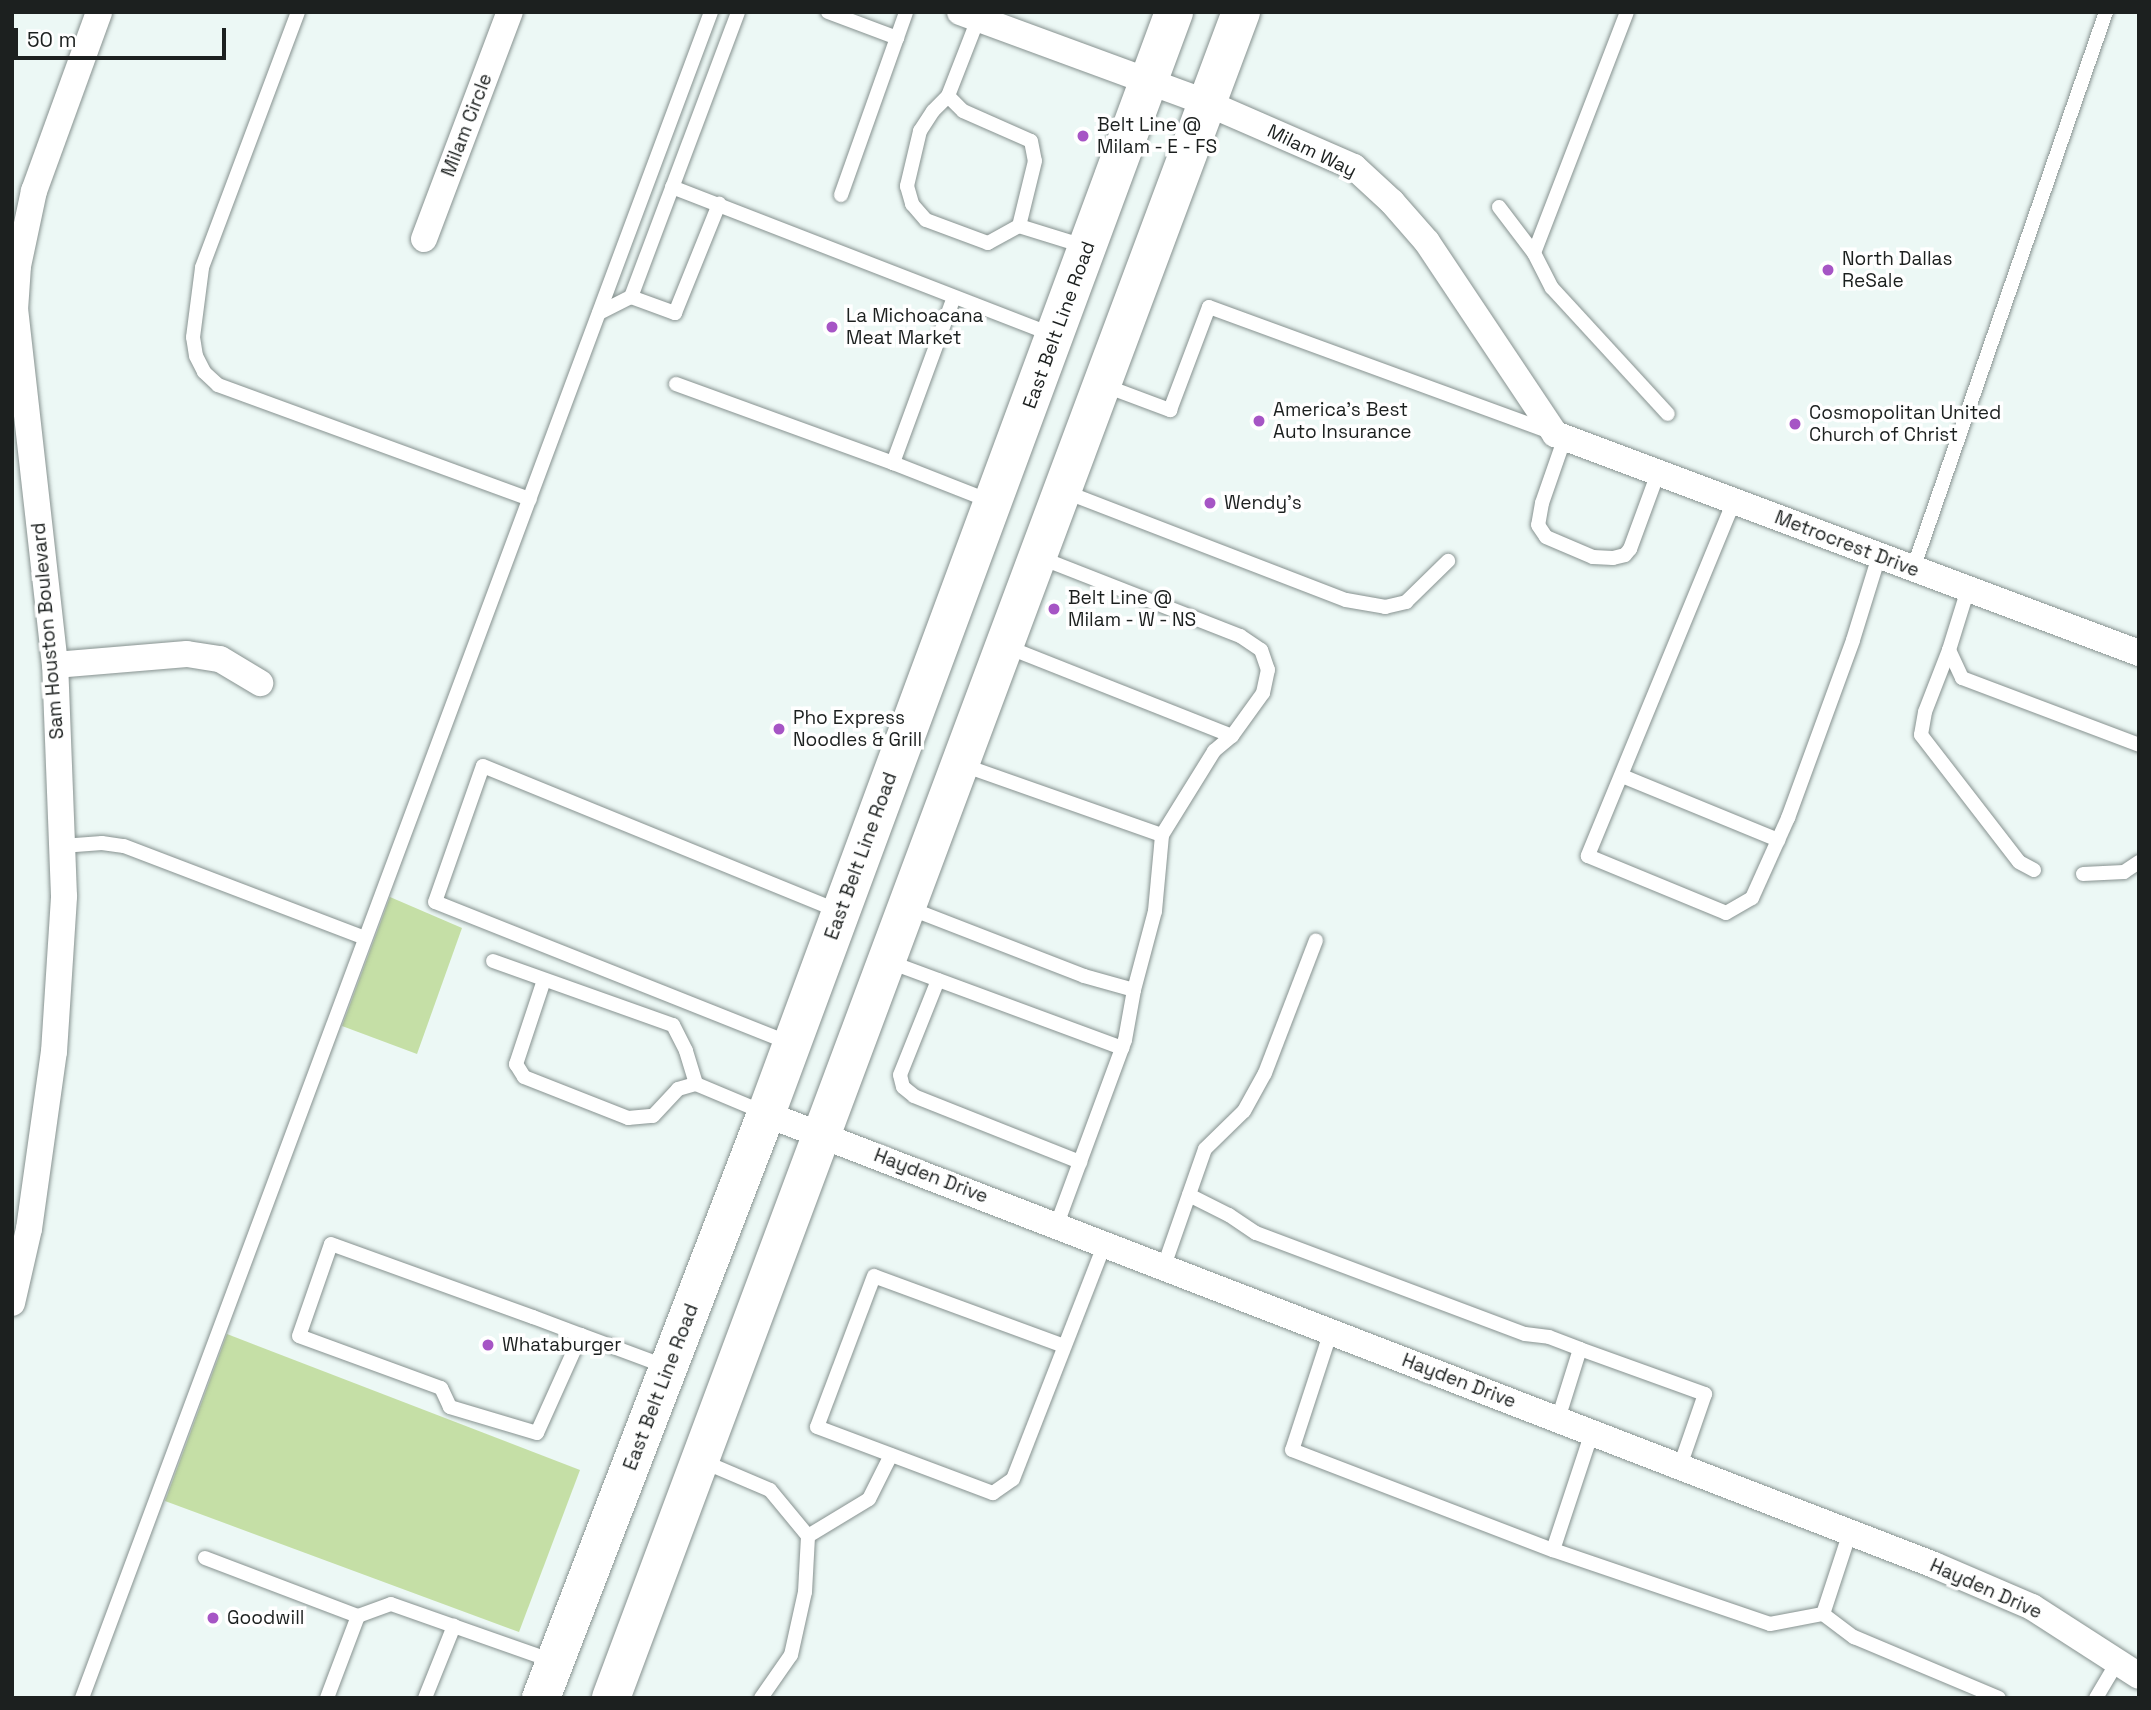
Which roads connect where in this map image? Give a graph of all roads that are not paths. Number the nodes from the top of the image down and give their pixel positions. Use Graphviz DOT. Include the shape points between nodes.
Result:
graph roads {
  1 [pos="99,12"];
  2 [pos="298,12"];
  3 [pos="510,12"];
  4 [pos="711,12"];
  5 [pos="738,12"];
  6 [pos="828,12"];
  7 [pos="906,12"];
  8 [pos="1174,12"];
  9 [pos="1241,12"];
  10 [pos="1627,12"];
  11 [pos="2106,12"];
  12 [pos="969,15"];
  13 [pos="897,38"];
  14 [pos="1149,80"];
  15 [pos="948,96"];
  16 [pos="1207,103"];
  17 [pos="672,187"];
  18 [pos="841,195"];
  19 [pos="719,204"];
  20 [pos="1499,207"];
  21 [pos="1019,226"];
  22 [pos="424,239"];
  23 [pos="1087,247"];
  24 [pos="1535,253"];
  25 [pos="631,297"];
  26 [pos="954,297"];
  27 [pos="599,313"];
  28 [pos="1055,336"];
  29 [pos="676,384"];
  30 [pos="1102,384"];
  31 [pos="1668,414"];
  32 [pos="1560,435"];
  33 [pos="893,463"];
  34 [pos="1658,473"];
  35 [pos="1062,490"];
  36 [pos="530,499"];
  37 [pos="1734,501"];
  38 [pos="993,502"];
  39 [pos="1037,556"];
  40 [pos="1879,556"];
  41 [pos="1448,561"];
  42 [pos="1913,569"];
  43 [pos="1968,589"];
  44 [pos="1004,646"];
  45 [pos="1950,650"];
  46 [pos="2139,653"];
  47 [pos="55,665"];
  48 [pos="260,683"];
  49 [pos="1232,736"];
  50 [pos="2139,745"];
  51 [pos="960,764"];
  52 [pos="1622,776"];
  53 [pos="1162,835"];
  54 [pos="1778,840"];
  55 [pos="62,846"];
  56 [pos="2139,862"];
  57 [pos="2034,870"];
  58 [pos="2083,874"];
  59 [pos="906,907"];
  60 [pos="841,912"];
  61 [pos="365,938"];
  62 [pos="1316,940"];
  63 [pos="493,961"];
  64 [pos="886,961"];
  65 [pos="544,980"];
  66 [pos="938,980"];
  67 [pos="1134,990"];
  68 [pos="792,1044"];
  69 [pos="1122,1048"];
  70 [pos="696,1084"];
  71 [pos="766,1114"];
  72 [pos="822,1133"];
  73 [pos="1080,1161"];
  74 [pos="1189,1195"];
  75 [pos="1057,1224"];
  76 [pos="1105,1243"];
  77 [pos="1164,1266"];
  78 [pos="12,1303"];
  79 [pos="1331,1331"];
  80 [pos="581,1335"];
  81 [pos="1064,1346"];
  82 [pos="1580,1349"];
  83 [pos="668,1367"];
  84 [pos="1558,1419"];
  85 [pos="1591,1432"];
  86 [pos="891,1455"];
  87 [pos="700,1460"];
  88 [pos="1679,1466"];
  89 [pos="1850,1532"];
  90 [pos="808,1536"];
  91 [pos="1553,1550"];
  92 [pos="205,1558"];
  93 [pos="1823,1614"];
  94 [pos="358,1616"];
  95 [pos="454,1626"];
  96 [pos="555,1662"];
  97 [pos="2129,1668"];
  98 [pos="82,1698"];
  99 [pos="327,1698"];
  100 [pos="425,1698"];
  101 [pos="541,1698"];
  102 [pos="611,1698"];
  103 [pos="761,1698"];
  104 [pos="1999,1698"];
  105 [pos="2095,1698"];
  1 -- 47 [label="street, Sam Houston Boulevard" via="34,191 18,266 15,310"];
  2 -- 36 [label="lane" via="202,268 193,337 196,356 218,385"];
  3 -- 22 [label="street, Milam Circle"];
  4 -- 27 [label="lane"];
  5 -- 17 [label="lane"];
  6 -- 13 [label="lane"];
  7 -- 13 [label="lane"];
  8 -- 14 [label="main road, East Belt Line Road"];
  9 -- 16 [label="main road"];
  10 -- 24 [label="lane"];
  11 -- 42 [label="lane"];
  12 -- 14 [label="street, Milam Way"];
  12 -- 15 [label="lane"];
  13 -- 18 [label="lane"];
  14 -- 16 [label="street, Milam Way"];
  14 -- 23 [label="main road, East Belt Line Road"];
  15 -- 21 [label="lane" via="964,111 1031,141 1035,160"];
  15 -- 21 [label="lane" via="920,131 907,186 912,204 926,220 988,243"];
  16 -- 30 [label="main road"];
  16 -- 32 [label="street, Milam Way" via="1354,167 1392,202 1427,242"];
  17 -- 19 [label="lane"];
  17 -- 25 [label="lane"];
  19 -- 25 [label="lane" via="675,313"];
  19 -- 26 [label="lane"];
  20 -- 24 [label="lane"];
  21 -- 23 [label="lane"];
  23 -- 28 [label="main road, East Belt Line Road"];
  24 -- 31 [label="lane" via="1552,288"];
  25 -- 27 [label="lane"];
  26 -- 28 [label="lane"];
  26 -- 33 [label="lane"];
  27 -- 36 [label="lane"];
  28 -- 38 [label="main road, East Belt Line Road"];
  29 -- 33 [label="lane"];
  30 -- 32 [label="lane" via="1170,410 1209,307"];
  30 -- 35 [label="main road"];
  32 -- 34 [label="street, Metrocrest Drive"];
  32 -- 34 [label="lane" via="1538,525 1546,537 1592,557 1613,558 1630,549"];
  33 -- 38 [label="lane"];
  34 -- 37 [label="street, Metrocrest Drive"];
  35 -- 39 [label="main road"];
  35 -- 41 [label="lane" via="1346,600 1385,607 1406,601"];
  36 -- 61 [label="lane"];
  37 -- 40 [label="street, Metrocrest Drive"];
  37 -- 52 [label="lane"];
  38 -- 60 [label="main road, East Belt Line Road"];
  39 -- 44 [label="main road"];
  39 -- 49 [label="lane" via="1240,636 1261,650 1268,670 1263,693"];
  40 -- 42 [label="street, Metrocrest Drive"];
  40 -- 54 [label="lane"];
  42 -- 43 [label="street, Metrocrest Drive"];
  43 -- 45 [label="lane"];
  43 -- 46 [label="street, Metrocrest Drive"];
  44 -- 49 [label="lane"];
  44 -- 51 [label="main road"];
  45 -- 50 [label="lane" via="1962,678"];
  45 -- 57 [label="lane" via="1925,712 1921,735 2019,862"];
  47 -- 48 [label="street" via="187,654 220,659"];
  47 -- 55 [label="street, Sam Houston Boulevard"];
  49 -- 53 [label="lane" via="1214,751"];
  51 -- 53 [label="lane"];
  51 -- 59 [label="main road"];
  52 -- 54 [label="lane"];
  52 -- 54 [label="lane" via="1588,856 1726,913 1752,898"];
  53 -- 67 [label="lane" via="1155,911"];
  55 -- 61 [label="lane" via="124,846"];
  55 -- 78 [label="street, Sam Houston Boulevard" via="64,897 54,1052 29,1229"];
  56 -- 58 [label="lane" via="2124,872"];
  59 -- 64 [label="main road"];
  59 -- 67 [label="lane" via="1072,972"];
  60 -- 68 [label="main road, East Belt Line Road"];
  60 -- 68 [label="lane" via="483,766 435,902"];
  61 -- 98 [label="lane"];
  62 -- 74 [label="lane" via="1265,1073 1244,1111 1205,1149"];
  63 -- 65 [label="lane"];
  64 -- 66 [label="lane"];
  64 -- 72 [label="main road"];
  65 -- 70 [label="lane" via="673,1026"];
  65 -- 70 [label="lane" via="516,1064 524,1077 628,1118 653,1116 678,1089"];
  66 -- 69 [label="lane"];
  66 -- 73 [label="lane" via="900,1075 903,1087 914,1096"];
  67 -- 69 [label="lane"];
  68 -- 71 [label="main road, East Belt Line Road"];
  69 -- 73 [label="lane"];
  70 -- 71 [label="lane"];
  71 -- 72 [label="street, Hayden Drive"];
  71 -- 83 [label="main road, East Belt Line Road"];
  72 -- 75 [label="street, Hayden Drive"];
  72 -- 87 [label="main road"];
  73 -- 75 [label="lane"];
  74 -- 77 [label="lane"];
  74 -- 82 [label="lane" via="1256,1233 1525,1334"];
  75 -- 76 [label="street, Hayden Drive"];
  76 -- 77 [label="street, Hayden Drive"];
  76 -- 81 [label="lane"];
  77 -- 79 [label="street, Hayden Drive"];
  79 -- 84 [label="street, Hayden Drive"];
  79 -- 91 [label="lane" via="1292,1450"];
  80 -- 80 [label="lane" via="331,1244 299,1336 441,1388 450,1407 537,1433"];
  80 -- 83 [label="lane"];
  81 -- 86 [label="lane" via="1013,1479 993,1493"];
  81 -- 86 [label="lane" via="874,1276 817,1427"];
  82 -- 84 [label="lane"];
  82 -- 88 [label="lane" via="1705,1394"];
  83 -- 96 [label="main road, East Belt Line Road"];
  84 -- 85 [label="street, Hayden Drive"];
  85 -- 88 [label="street, Hayden Drive"];
  85 -- 91 [label="lane"];
  86 -- 90 [label="lane" via="869,1499"];
  87 -- 90 [label="lane" via="770,1490"];
  87 -- 102 [label="main road"];
  88 -- 89 [label="street, Hayden Drive"];
  89 -- 93 [label="lane"];
  89 -- 97 [label="street, Hayden Drive" via="2032,1607"];
  90 -- 103 [label="lane" via="805,1592 791,1655"];
  91 -- 93 [label="lane" via="1770,1624"];
  92 -- 94 [label="lane"];
  93 -- 104 [label="lane" via="1854,1637"];
  94 -- 95 [label="lane" via="391,1604"];
  94 -- 99 [label="lane"];
  95 -- 96 [label="lane"];
  95 -- 100 [label="lane"];
  96 -- 101 [label="main road, East Belt Line Road"];
  97 -- 105 [label="lane"];
}
